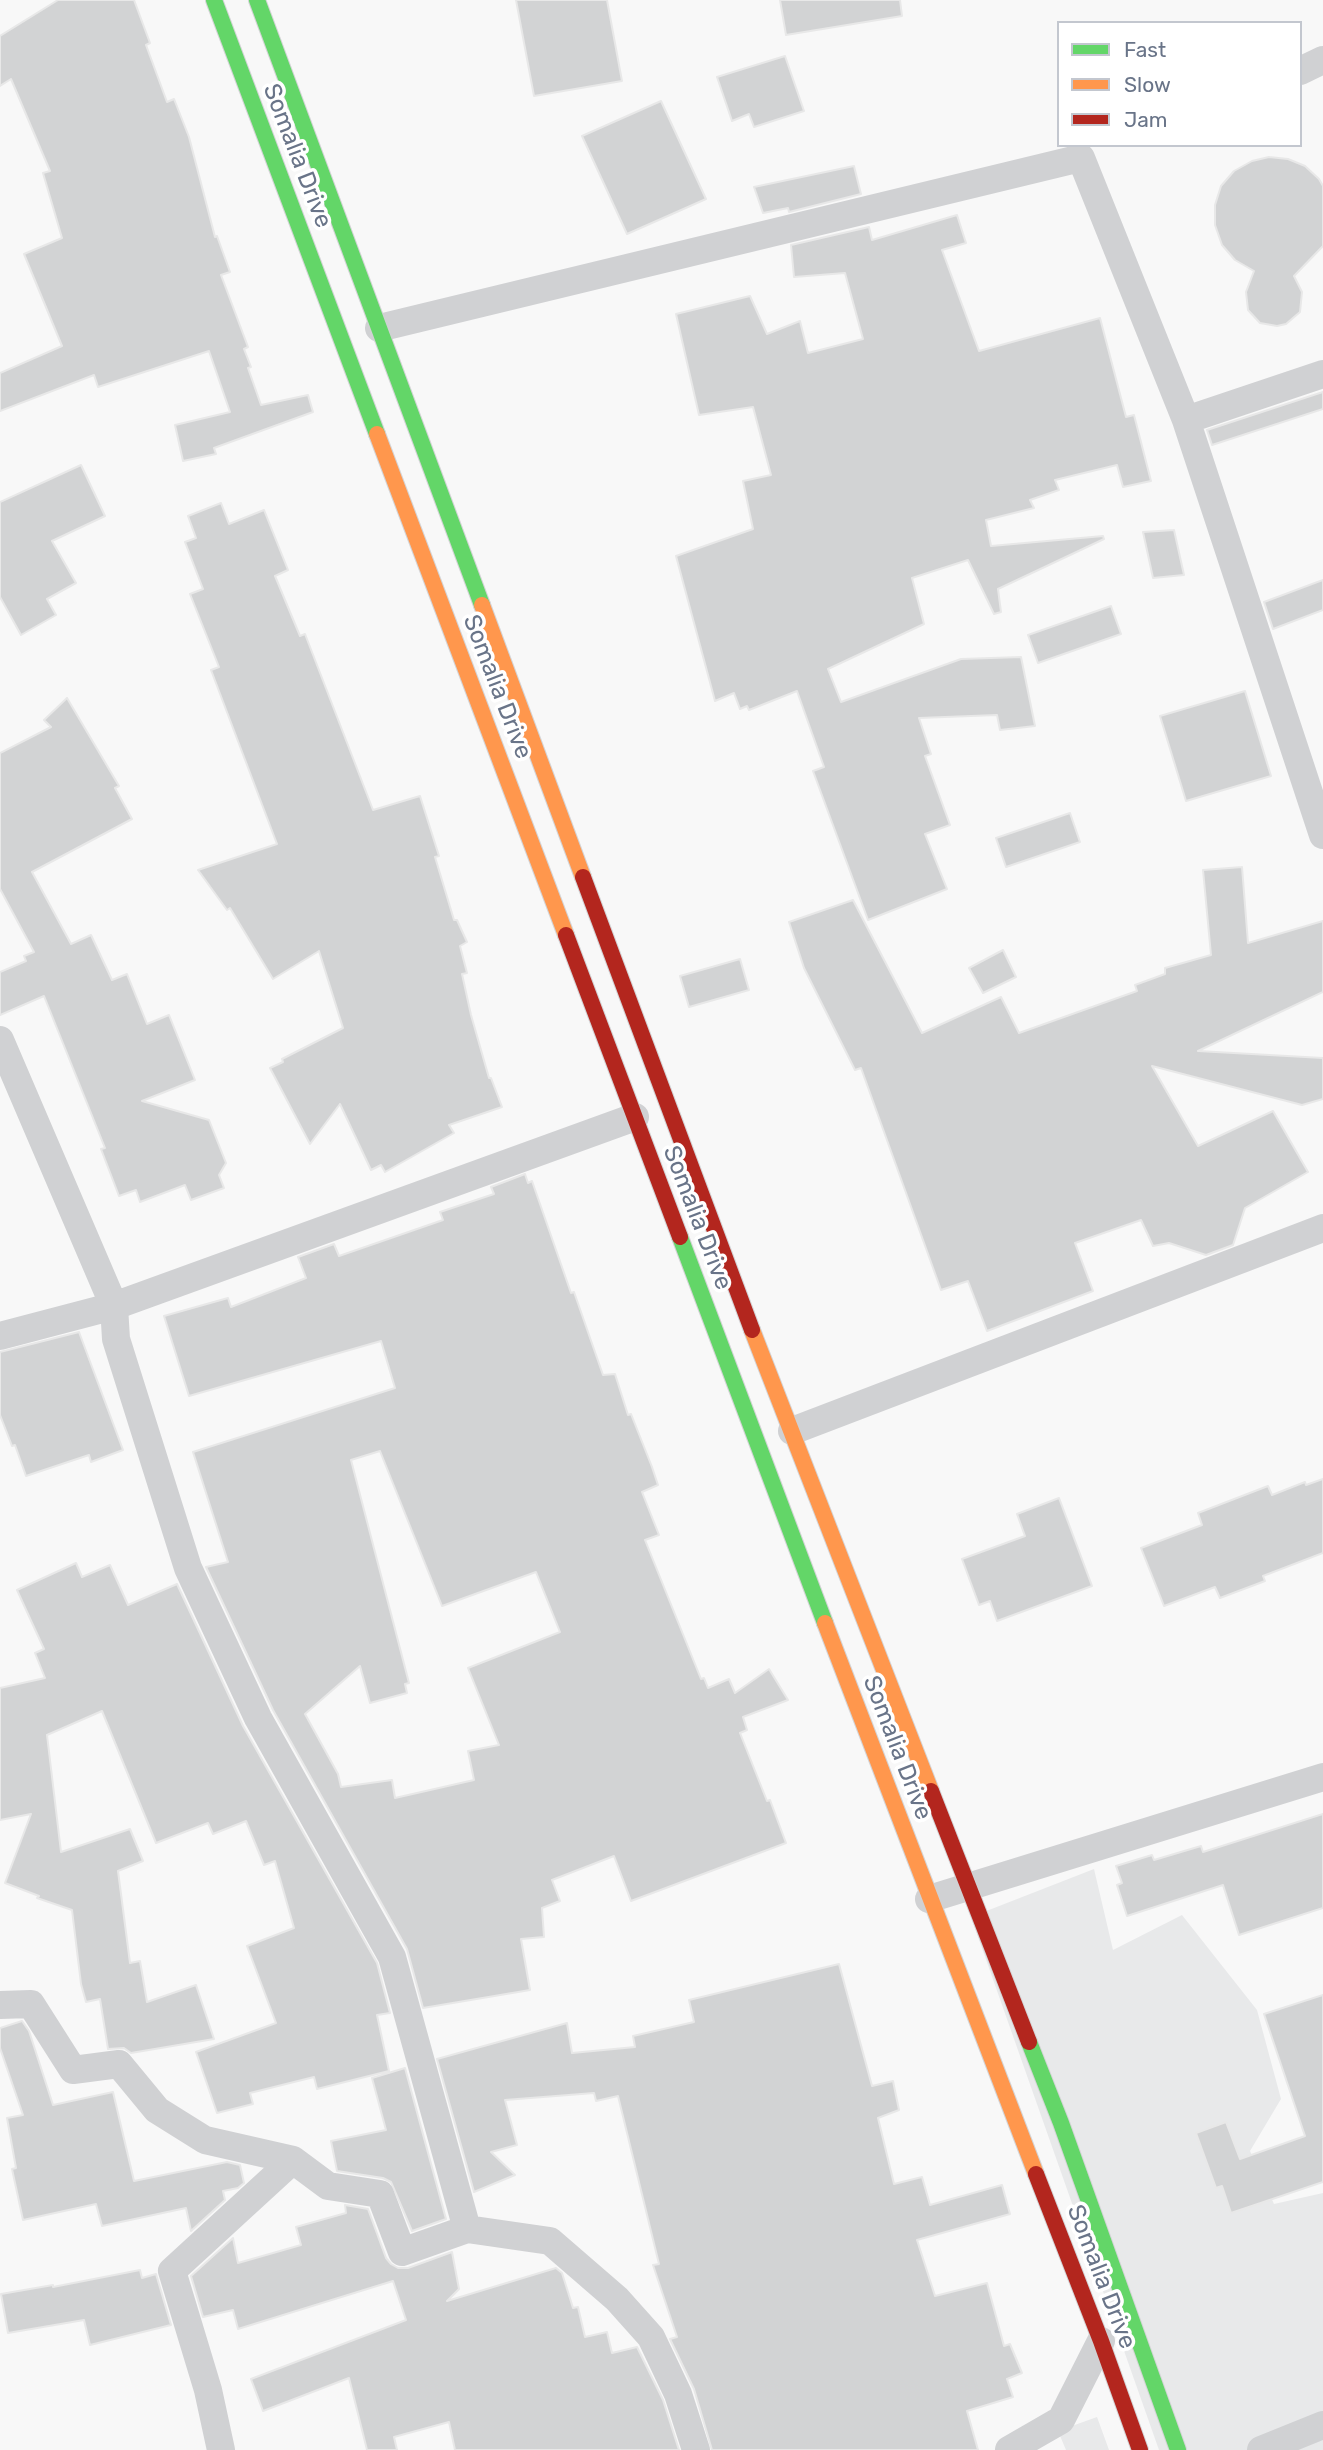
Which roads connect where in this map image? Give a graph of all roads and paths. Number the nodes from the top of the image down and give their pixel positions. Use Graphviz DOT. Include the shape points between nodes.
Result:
graph roads {
  1 [pos="214,0"];
  2 [pos="257,0"];
  3 [pos="1323,60"];
  4 [pos="1302,70"];
  5 [pos="1084,152"];
  6 [pos="379,328"];
  7 [pos="1323,374"];
  8 [pos="1186,420"];
  9 [pos="1323,835"];
  10 [pos="0,1040"];
  11 [pos="635,1117"];
  12 [pos="1323,1228"];
  13 [pos="114,1306"];
  14 [pos="0,1336"];
  15 [pos="792,1431"];
  16 [pos="1323,1777"];
  17 [pos="969,1887"];
  18 [pos="929,1899"];
  19 [pos="0,2005"];
  20 [pos="293,2160"];
  21 [pos="467,2229"];
  22 [pos="1101,2341"];
  23 [pos="1323,2425"];
  24 [pos="221,2450"];
  25 [pos="696,2450"];
  26 [pos="1009,2450"];
  27 [pos="1140,2450"];
  28 [pos="1178,2450"];
  29 [pos="1261,2450"];
  1 -- 11 [label="main road, Somalia Drive"];
  2 -- 6 [label="main road, Somalia Drive"];
  3 -- 4 [label="street"];
  5 -- 6 [label="street"];
  5 -- 8 [label="street"];
  6 -- 15 [label="main road, Somalia Drive"];
  7 -- 8 [label="street"];
  8 -- 9 [label="street"];
  10 -- 13 [label="street"];
  11 -- 13 [label="street"];
  11 -- 18 [label="main road, Somalia Drive"];
  12 -- 15 [label="street"];
  13 -- 14 [label="street"];
  13 -- 21 [label="street" via="116,1339 188,1568 258,1718 392,1957"];
  15 -- 17 [label="main road, Somalia Drive"];
  16 -- 17 [label="street"];
  17 -- 18 [label="street"];
  17 -- 28 [label="main road, Somalia Drive" via="1061,2123"];
  18 -- 22 [label="main road, Somalia Drive"];
  19 -- 20 [label="street" via="32,2004 73,2070 119,2064 158,2110 205,2140"];
  20 -- 21 [label="street" via="328,2186 380,2194 402,2252"];
  20 -- 24 [label="street" via="172,2271"];
  21 -- 25 [label="street" via="550,2241 617,2299 651,2337"];
  22 -- 26 [label="street" via="1061,2420"];
  22 -- 27 [label="main road, Somalia Drive"];
  23 -- 29 [label="street"];
}
